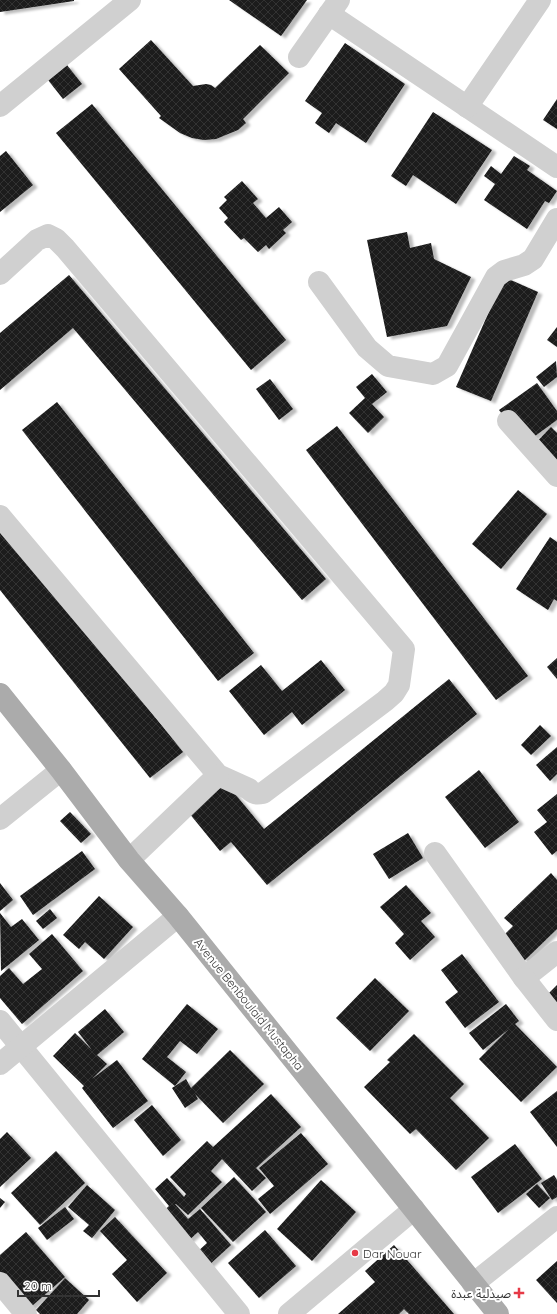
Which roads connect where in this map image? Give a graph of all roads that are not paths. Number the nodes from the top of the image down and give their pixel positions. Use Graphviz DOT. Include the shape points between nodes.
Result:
graph roads {
  1 [pos="130,0"];
  2 [pos="540,0"];
  3 [pos="548,0"];
  4 [pos="557,6"];
  5 [pos="334,7"];
  6 [pos="299,57"];
  7 [pos="0,106"];
  8 [pos="467,107"];
  9 [pos="557,167"];
  10 [pos="557,219"];
  11 [pos="0,274"];
  12 [pos="318,282"];
  13 [pos="508,421"];
  14 [pos="557,476"];
  15 [pos="0,516"];
  16 [pos="0,694"];
  17 [pos="61,770"];
  18 [pos="218,775"];
  19 [pos="0,819"];
  20 [pos="435,853"];
  21 [pos="129,860"];
  22 [pos="178,916"];
  23 [pos="557,952"];
  24 [pos="524,978"];
  25 [pos="557,1020"];
  26 [pos="0,1021"];
  27 [pos="21,1047"];
  28 [pos="0,1064"];
  29 [pos="414,1209"];
  30 [pos="557,1216"];
  31 [pos="0,1283"];
  32 [pos="473,1284"];
  33 [pos="26,1314"];
  34 [pos="239,1314"];
  35 [pos="289,1314"];
  36 [pos="498,1314"];
  1 -- 7 [label="street"];
  2 -- 8 [label="street"];
  3 -- 4 [label="street"];
  5 -- 6 [label="street"];
  5 -- 8 [label="street"];
  8 -- 9 [label="street"];
  10 -- 12 [label="street" via="533,258 524,265 504,271 496,277 447,366 433,374 388,366 367,348"];
  11 -- 18 [label="street" via="37,240 48,236 65,248 404,649 399,685 394,693 263,793 255,794"];
  13 -- 14 [label="street"];
  15 -- 18 [label="street"];
  16 -- 17 [label="main road, Avenue Benboulaid Mustapha"];
  17 -- 19 [label="street"];
  17 -- 21 [label="main road, Avenue Benboulaid Mustapha"];
  18 -- 21 [label="street"];
  20 -- 24 [label="street"];
  21 -- 22 [label="main road, Avenue Benboulaid Mustapha"];
  22 -- 27 [label="street"];
  22 -- 29 [label="main road, Avenue Benboulaid Mustapha"];
  23 -- 24 [label="street"];
  24 -- 25 [label="street"];
  26 -- 27 [label="street"];
  27 -- 28 [label="street"];
  27 -- 34 [label="street"];
  29 -- 32 [label="main road, Avenue Benboulaid Mustapha"];
  29 -- 35 [label="street"];
  30 -- 32 [label="street"];
  31 -- 33 [label="street"];
  32 -- 36 [label="main road, Avenue Benboulaid Mustapha"];
}
